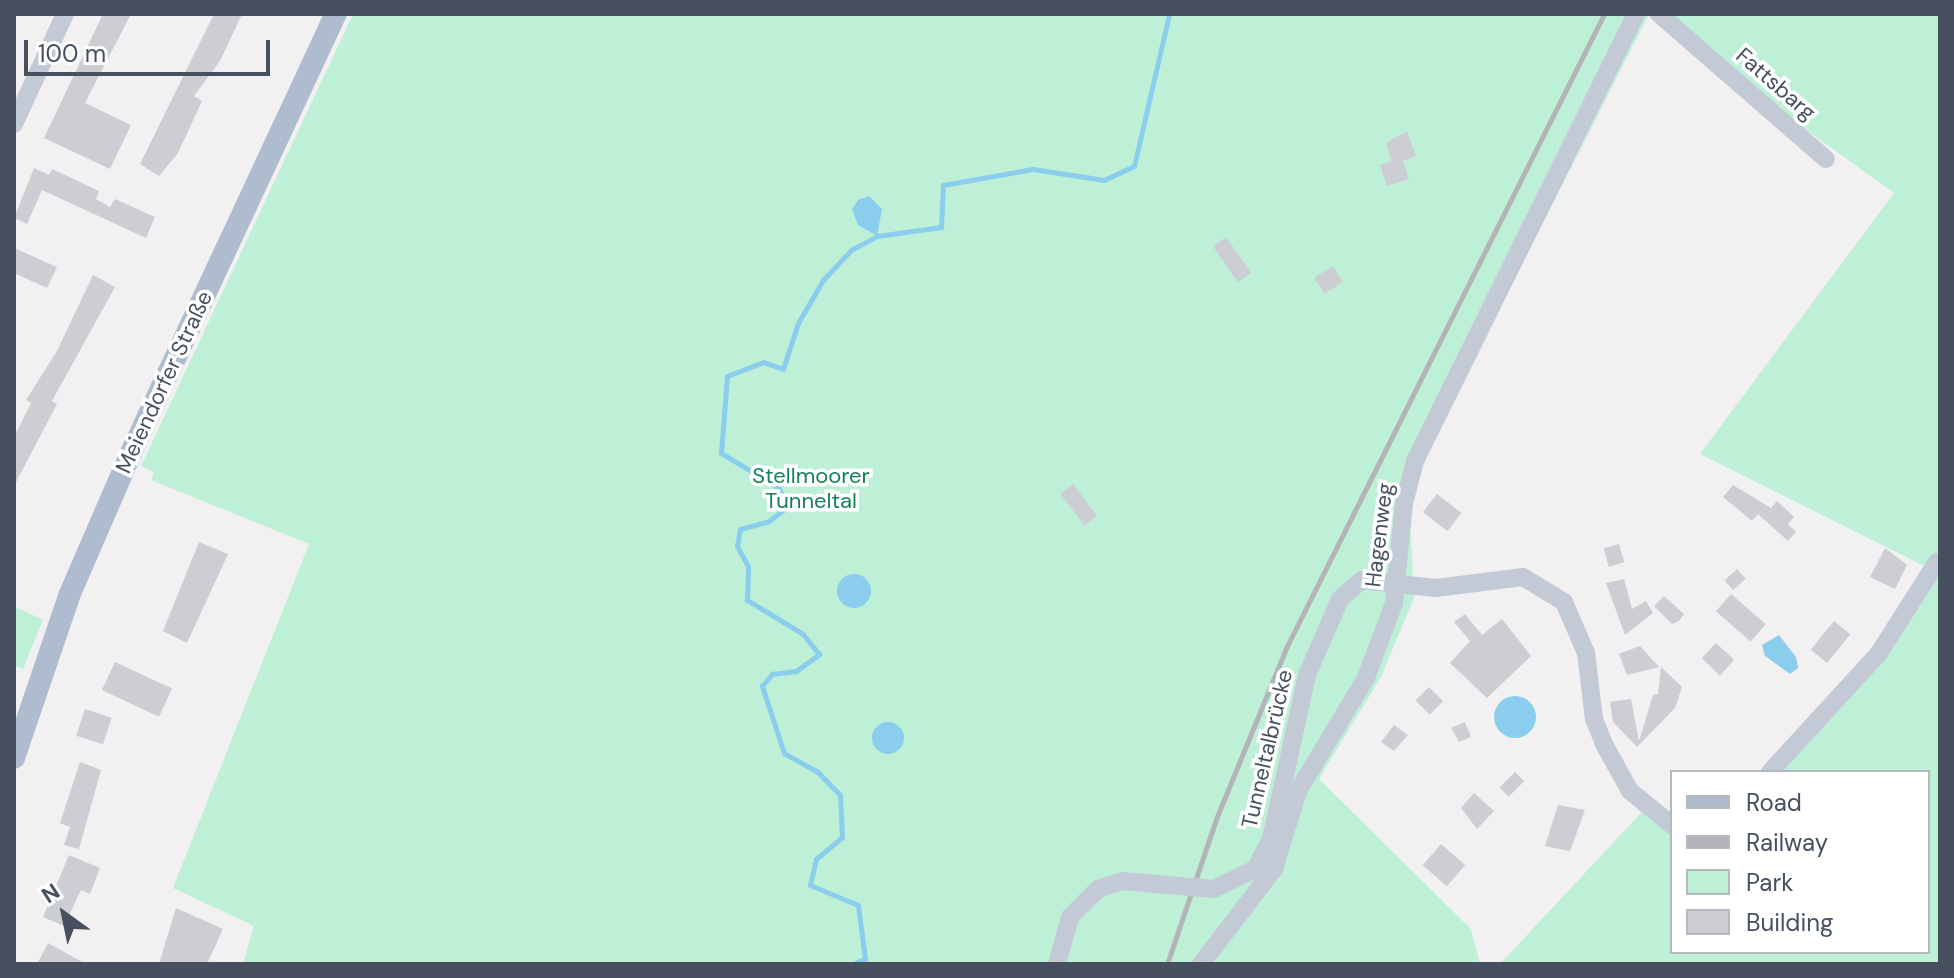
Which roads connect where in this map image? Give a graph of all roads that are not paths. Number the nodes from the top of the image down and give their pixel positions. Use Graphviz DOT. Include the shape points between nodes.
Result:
graph roads {
  1 [pos="65,14"];
  2 [pos="336,14"];
  3 [pos="1636,14"];
  4 [pos="1659,14"];
  5 [pos="14,124"];
  6 [pos="1826,159"];
  7 [pos="1937,562"];
  8 [pos="1398,583"];
  9 [pos="14,758"];
  10 [pos="1772,770"];
  11 [pos="1670,823"];
  12 [pos="1057,964"];
  13 [pos="1201,964"];
  1 -- 5 [label="street"];
  2 -- 9 [label="main road, Meiendorfer Straße" via="69,596"];
  3 -- 8 [label="street, Hagenweg" via="1425,436 1404,503"];
  4 -- 6 [label="street, Fattsbarg"];
  7 -- 10 [label="street" via="1879,653"];
  8 -- 11 [label="street, Tunneltalbrücke" via="1436,588 1523,577 1564,602 1586,653 1594,719 1605,746 1630,791"];
  8 -- 12 [label="street, Tunneltalbrücke, bridge" via="1369,578 1347,588 1307,675 1271,839 1255,869 1214,889 1122,881 1098,889 1070,917"];
  8 -- 13 [label="street, Hagenweg" via="1366,678 1298,791 1281,857"];
}
